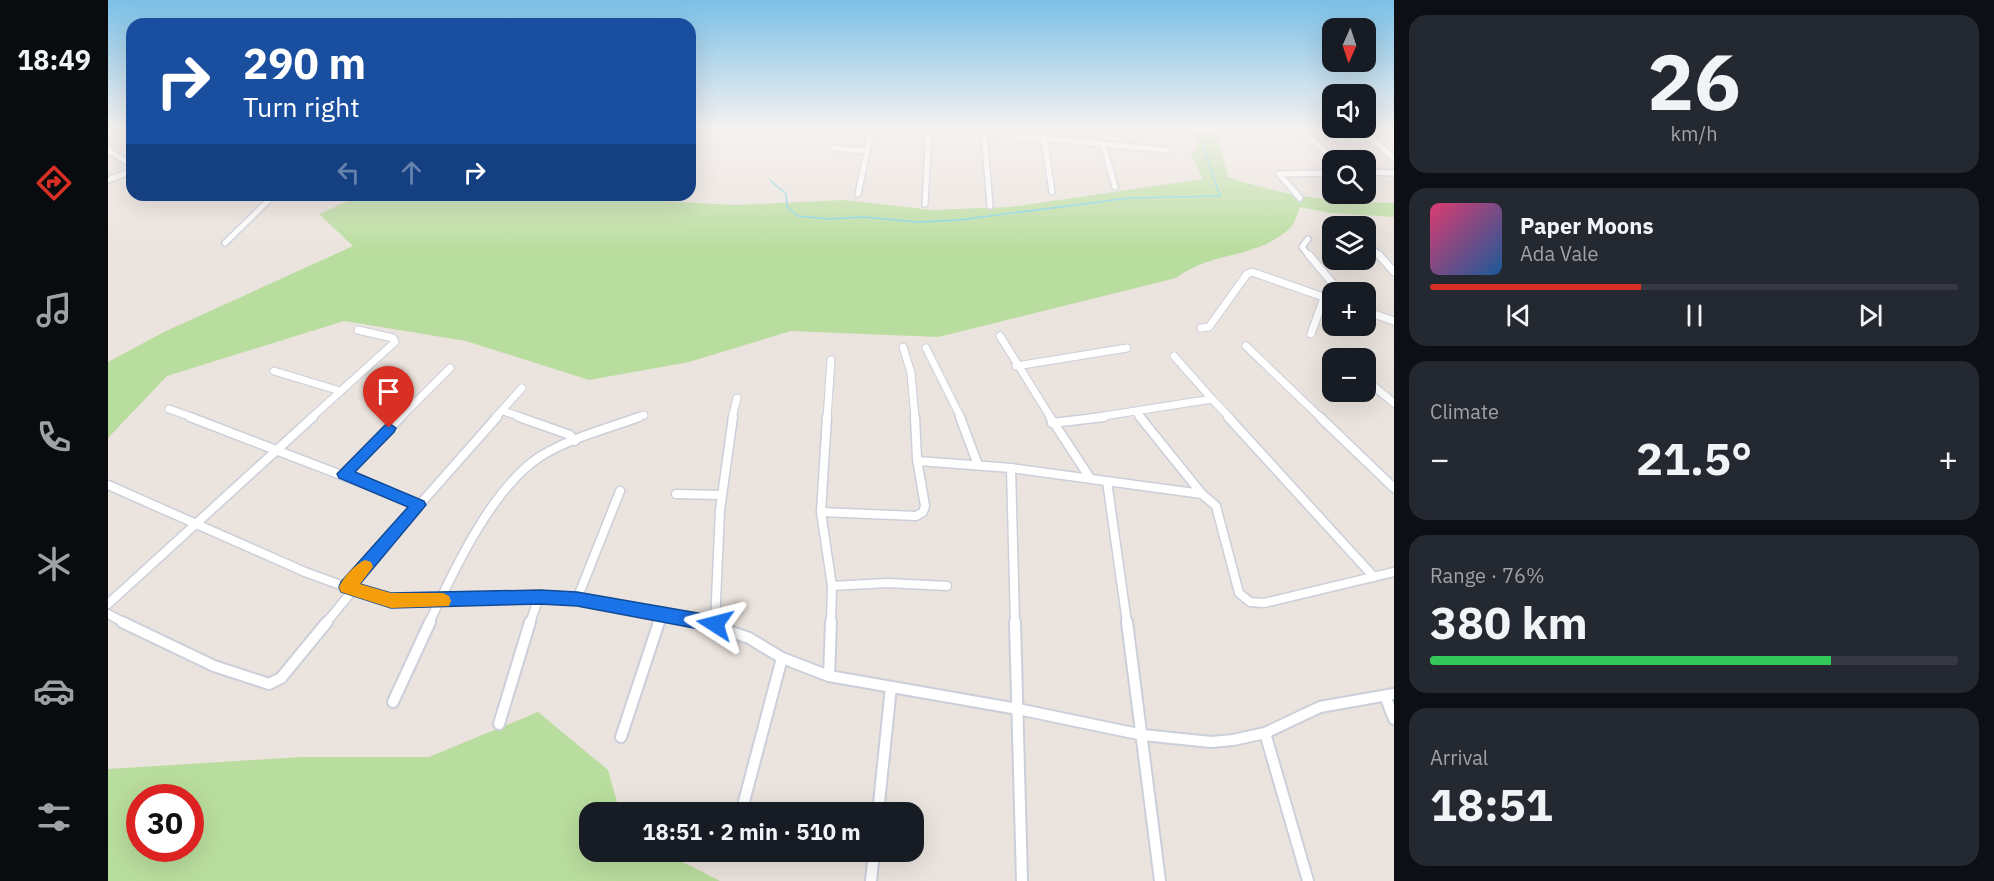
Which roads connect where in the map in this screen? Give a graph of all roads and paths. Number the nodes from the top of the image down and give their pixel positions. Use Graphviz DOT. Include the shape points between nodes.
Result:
graph roads {
  1 [pos="864,169"];
  2 [pos="927,169"];
  3 [pos="987,169"];
  4 [pos="1049,169"];
  5 [pos="1110,169"];
  6 [pos="1322,172"];
  7 [pos="1376,172"];
  8 [pos="126,173"];
  9 [pos="1394,173"];
  10 [pos="108,180"];
  11 [pos="1115,187"];
  12 [pos="1052,192"];
  13 [pos="858,194"];
  14 [pos="1300,198"];
  15 [pos="268,201"];
  16 [pos="925,204"];
  17 [pos="990,206"];
  18 [pos="1308,239"];
  19 [pos="225,243"];
  20 [pos="1376,252"];
  21 [pos="1394,272"];
  22 [pos="1332,282"];
  23 [pos="1322,297"];
  24 [pos="1322,311"];
  25 [pos="1376,315"];
  26 [pos="1394,321"];
  27 [pos="1201,328"];
  28 [pos="358,330"];
  29 [pos="1311,334"];
  30 [pos="1000,336"];
  31 [pos="1246,346"];
  32 [pos="903,347"];
  33 [pos="926,348"];
  34 [pos="1127,348"];
  35 [pos="1174,356"];
  36 [pos="831,360"];
  37 [pos="1016,366"];
  38 [pos="450,368"];
  39 [pos="274,371"];
  40 [pos="522,387"];
  41 [pos="1376,388"];
  42 [pos="340,391"];
  43 [pos="737,398"];
  44 [pos="1212,399"];
  45 [pos="1394,403"];
  46 [pos="169,409"];
  47 [pos="503,411"];
  48 [pos="1137,413"];
  49 [pos="644,415"];
  50 [pos="1052,423"];
  51 [pos="575,441"];
  52 [pos="275,449"];
  53 [pos="918,461"];
  54 [pos="978,465"];
  55 [pos="1011,468"];
  56 [pos="344,474"];
  57 [pos="1090,478"];
  58 [pos="1107,481"];
  59 [pos="108,485"];
  60 [pos="1394,488"];
  61 [pos="620,491"];
  62 [pos="1202,494"];
  63 [pos="676,495"];
  64 [pos="720,495"];
  65 [pos="419,505"];
  66 [pos="821,512"];
  67 [pos="196,522"];
  68 [pos="1394,572"];
  69 [pos="1374,577"];
  70 [pos="831,586"];
  71 [pos="946,586"];
  72 [pos="350,589"];
  73 [pos="540,597"];
  74 [pos="577,599"];
  75 [pos="438,601"];
  76 [pos="108,604"];
  77 [pos="108,614"];
  78 [pos="662,616"];
  79 [pos="715,624"];
  80 [pos="782,658"];
  81 [pos="829,676"];
  82 [pos="891,687"];
  83 [pos="1390,695"];
  84 [pos="393,702"];
  85 [pos="1018,709"];
  86 [pos="1394,719"];
  87 [pos="499,724"];
  88 [pos="1265,733"];
  89 [pos="1143,735"];
  90 [pos="621,737"];
  91 [pos="744,802"];
  92 [pos="879,802"];
  93 [pos="873,862"];
  94 [pos="871,881"];
  95 [pos="1022,881"];
  96 [pos="1160,881"];
  97 [pos="1308,881"];
  1 -- 13 [label="street"];
  2 -- 16 [label="street"];
  3 -- 17 [label="street"];
  4 -- 12 [label="street"];
  5 -- 11 [label="street"];
  6 -- 14 [label="street" via="1279,174"];
  7 -- 9 [label="street"];
  8 -- 10 [label="street"];
  15 -- 19 [label="street"];
  18 -- 22 [label="street" via="1302,247"];
  20 -- 21 [label="street"];
  23 -- 27 [label="street" via="1252,272 1209,327"];
  24 -- 29 [label="street"];
  25 -- 26 [label="street"];
  28 -- 42 [label="street" via="393,338 395,342"];
  30 -- 37 [label="street"];
  31 -- 60 [label="street"];
  32 -- 53 [label="street" via="908,358"];
  33 -- 54 [label="street" via="965,427"];
  34 -- 37 [label="street"];
  35 -- 44 [label="street"];
  36 -- 66 [label="street"];
  37 -- 50 [label="street"];
  38 -- 56 [label="street"];
  39 -- 42 [label="street"];
  40 -- 47 [label="street"];
  41 -- 45 [label="street"];
  42 -- 52 [label="street"];
  43 -- 64 [label="street" via="726,443"];
  44 -- 48 [label="street"];
  44 -- 69 [label="street"];
  46 -- 52 [label="street"];
  47 -- 51 [label="street" via="570,435"];
  47 -- 65 [label="street"];
  48 -- 50 [label="street"];
  48 -- 62 [label="street"];
  49 -- 51 [label="street"];
  50 -- 57 [label="street"];
  51 -- 75 [label="street" via="532,462 513,483 472,536"];
  52 -- 56 [label="street"];
  52 -- 67 [label="street"];
  53 -- 54 [label="street"];
  53 -- 66 [label="street" via="925,506 916,516"];
  54 -- 55 [label="street"];
  55 -- 57 [label="street"];
  55 -- 85 [label="street"];
  56 -- 65 [label="street"];
  57 -- 58 [label="street"];
  58 -- 62 [label="street"];
  58 -- 89 [label="street"];
  59 -- 67 [label="street"];
  61 -- 74 [label="street"];
  62 -- 69 [label="street" via="1216,506 1239,593 1245,601 1264,603"];
  63 -- 64 [label="street"];
  64 -- 79 [label="street"];
  65 -- 72 [label="street"];
  66 -- 70 [label="street"];
  67 -- 72 [label="street"];
  67 -- 76 [label="street"];
  68 -- 69 [label="street"];
  70 -- 71 [label="street"];
  70 -- 81 [label="street"];
  72 -- 75 [label="street" via="391,601"];
  72 -- 77 [label="street" via="281,678 270,684 219,669"];
  73 -- 74 [label="street"];
  73 -- 75 [label="street"];
  73 -- 87 [label="street" via="517,658"];
  74 -- 78 [label="street"];
  75 -- 84 [label="street"];
  78 -- 79 [label="street"];
  78 -- 90 [label="street"];
  79 -- 80 [label="street"];
  80 -- 81 [label="street"];
  80 -- 91 [label="street"];
  81 -- 82 [label="street"];
  82 -- 85 [label="street"];
  82 -- 92 [label="street"];
  83 -- 86 [label="street"];
  83 -- 88 [label="street" via="1320,708"];
  85 -- 89 [label="street"];
  85 -- 95 [label="street"];
  88 -- 89 [label="street" via="1211,742"];
  88 -- 97 [label="street"];
  89 -- 96 [label="street"];
  93 -- 94 [label="street"];
}
